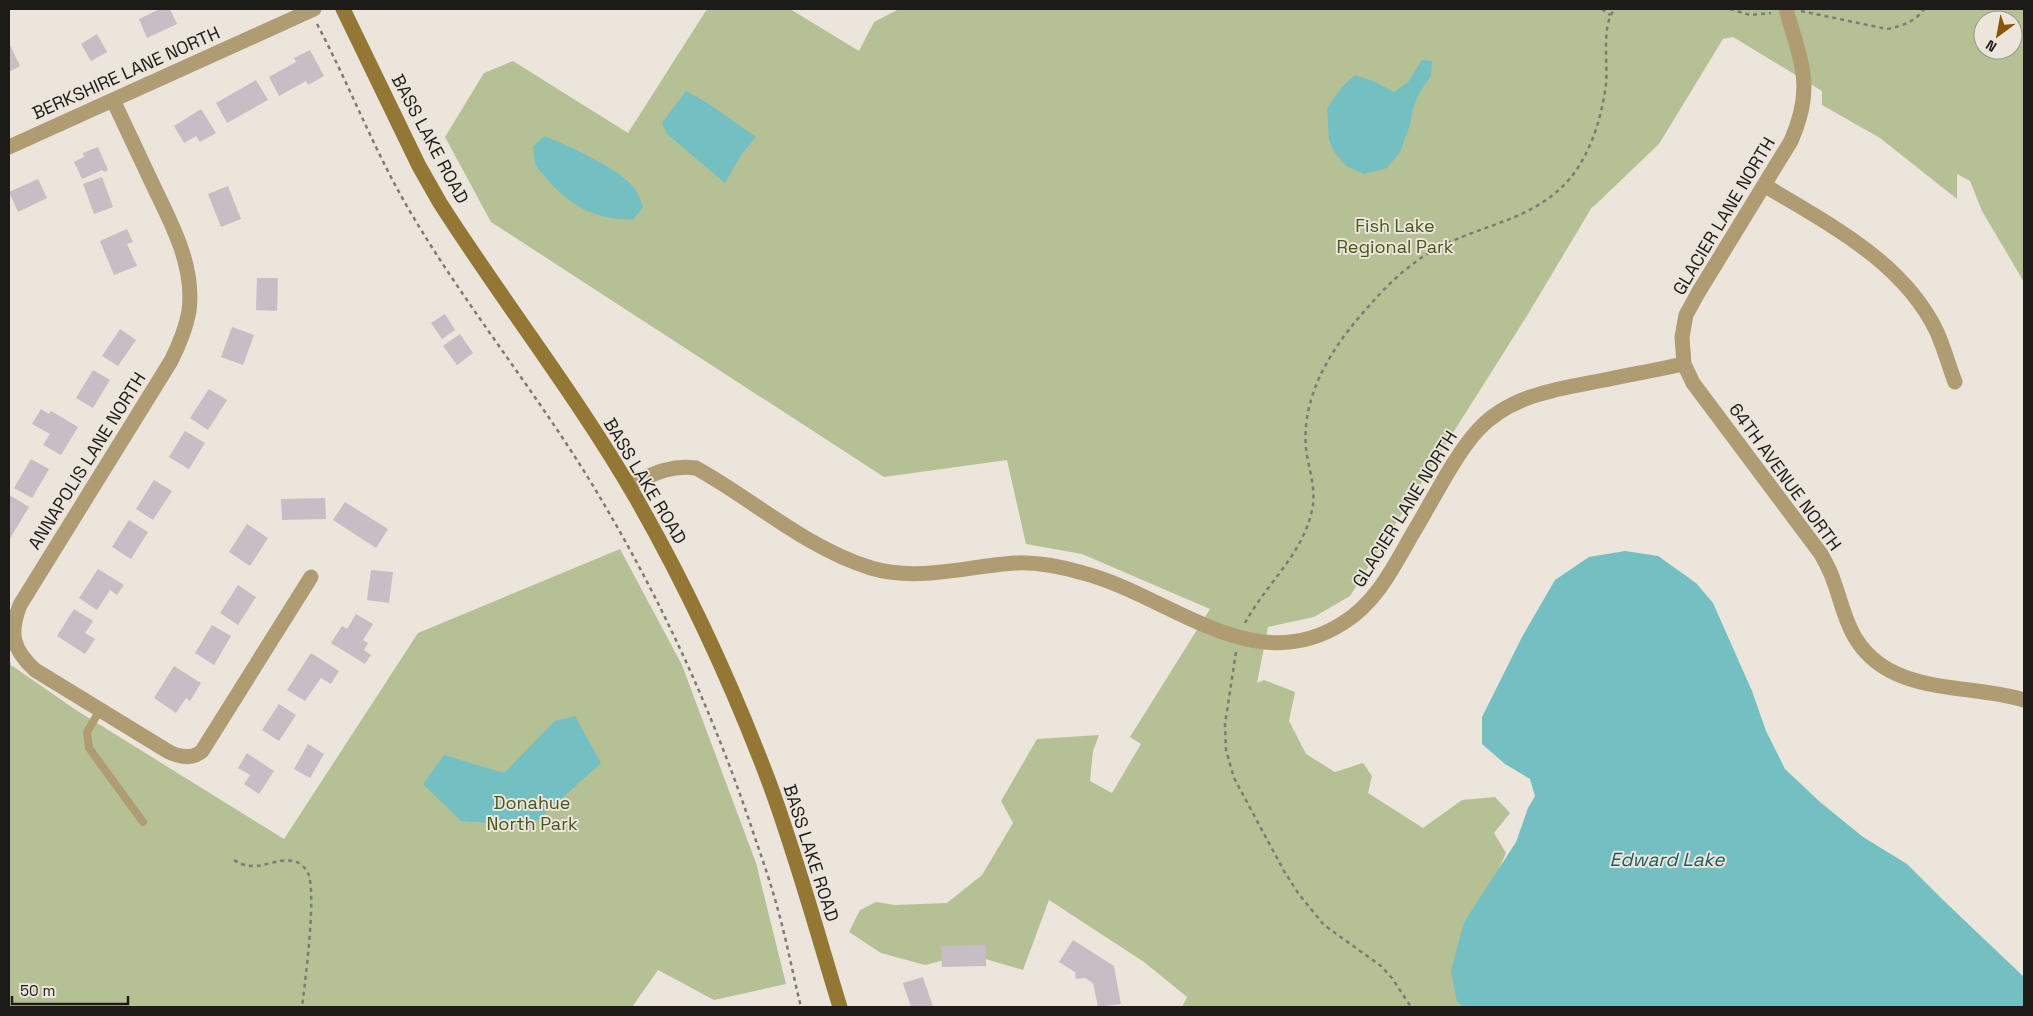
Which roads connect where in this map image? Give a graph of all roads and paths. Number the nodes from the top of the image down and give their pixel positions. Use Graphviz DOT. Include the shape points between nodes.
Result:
graph roads {
  1 [pos="344,9"];
  2 [pos="1602,9"];
  3 [pos="1615,9"];
  4 [pos="1730,9"];
  5 [pos="1924,9"];
  6 [pos="311,10"];
  7 [pos="1787,10"];
  8 [pos="1610,14"];
  9 [pos="113,100"];
  10 [pos="9,147"];
  11 [pos="1764,185"];
  12 [pos="1684,364"];
  13 [pos="1955,382"];
  14 [pos="628,485"];
  15 [pos="311,577"];
  16 [pos="1242,629"];
  17 [pos="1237,648"];
  18 [pos="2024,700"];
  19 [pos="100,710"];
  20 [pos="143,822"];
  21 [pos="234,860"];
  22 [pos="302,1007"];
  23 [pos="801,1007"];
  24 [pos="840,1007"];
  25 [pos="1411,1007"];
  1 -- 14 [label="main road, BASS LAKE ROAD" via="440,203 564,383"];
  2 -- 8 [label="path"];
  3 -- 8 [label="path"];
  4 -- 7 [label="path" via="1750,15"];
  5 -- 7 [label="path" via="1906,24 1887,29"];
  6 -- 9 [label="street, BERKSHIRE LANE NORTH"];
  6 -- 23 [label="path" via="408,207 588,478 666,617 737,786 778,909"];
  7 -- 11 [label="street, GLACIER LANE NORTH" via="1805,78 1804,100 1791,141"];
  8 -- 16 [label="path" via="1606,84 1596,132 1569,179 1548,198 1521,215 1467,234 1418,261 1370,305 1336,349 1318,380 1307,420 1306,447 1314,494 1306,530"];
  9 -- 10 [label="street, BERKSHIRE LANE NORTH"];
  9 -- 19 [label="street, ANNAPOLIS LANE NORTH" via="175,232 189,284 189,310 182,338 171,361 20,605 13,632 23,660"];
  11 -- 12 [label="street, GLACIER LANE NORTH" via="1686,315 1682,337"];
  11 -- 13 [label="street" via="1872,253 1896,276 1936,331"];
  12 -- 14 [label="street, GLACIER LANE NORTH" via="1550,390 1519,401 1497,414 1479,429 1462,452 1380,588 1343,624 1294,642 1273,643 1240,638 1117,585 1085,573 1051,566 1017,563 910,574 874,569 840,557 809,540 696,468 671,467"];
  12 -- 18 [label="street, 64TH AVENUE NORTH" via="1704,400 1821,554 1834,579 1856,639 1872,659 1892,673 1919,682"];
  14 -- 24 [label="main road, BASS LAKE ROAD" via="718,656 773,792"];
  15 -- 19 [label="street, ANNAPOLIS LANE NORTH" via="196,756 178,756 169,752"];
  17 -- 25 [label="path" via="1225,724 1226,750 1234,778 1284,871 1312,911 1324,925 1381,966"];
  19 -- 20 [label="lane" via="87,732 89,748"];
  21 -- 22 [label="path" via="251,867 295,861 308,873 310,915"];
}
